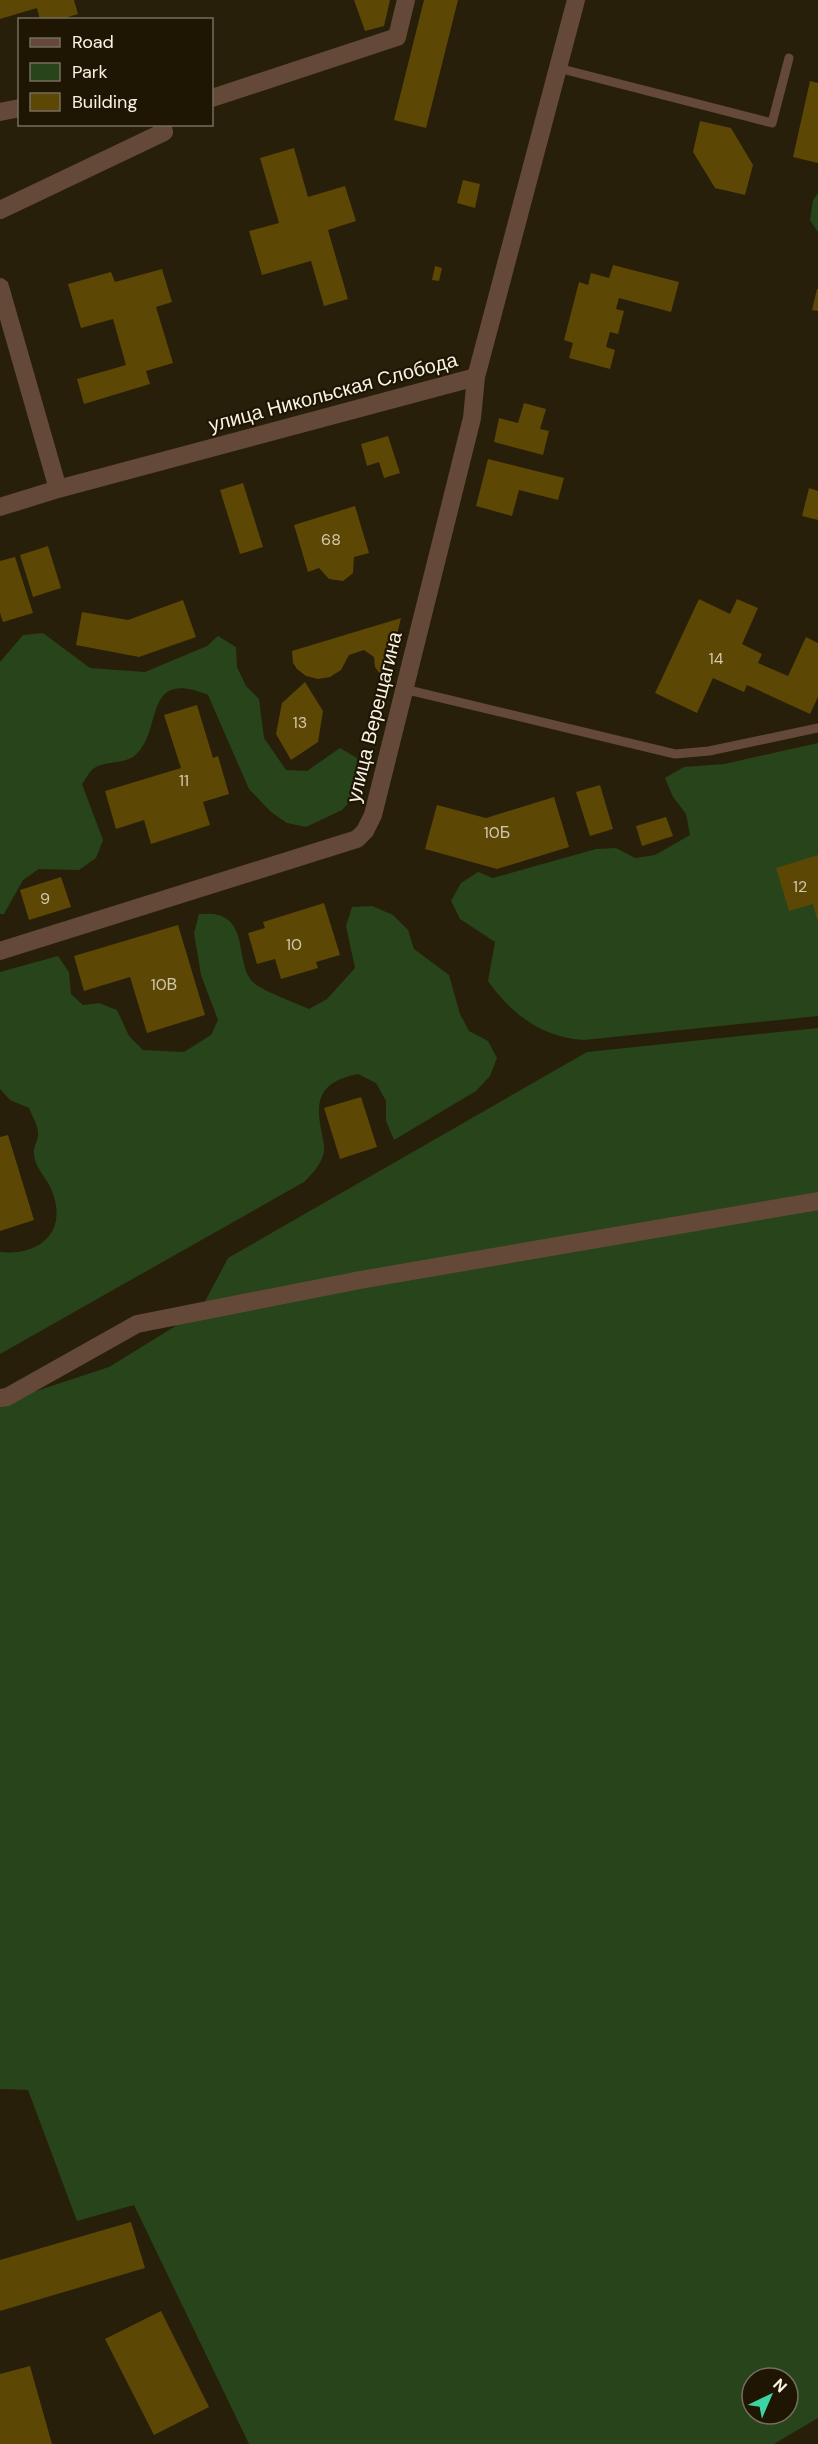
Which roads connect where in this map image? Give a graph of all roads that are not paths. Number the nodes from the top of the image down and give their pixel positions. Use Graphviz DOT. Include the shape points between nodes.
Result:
graph roads {
  1 [pos="405,0"];
  2 [pos="576,0"];
  3 [pos="789,58"];
  4 [pos="558,68"];
  5 [pos="213,98"];
  6 [pos="18,108"];
  7 [pos="0,111"];
  8 [pos="162,126"];
  9 [pos="0,210"];
  10 [pos="0,287"];
  11 [pos="476,377"];
  12 [pos="58,489"];
  13 [pos="0,507"];
  14 [pos="404,689"];
  15 [pos="818,728"];
  16 [pos="0,951"];
  17 [pos="818,1201"];
  18 [pos="0,1398"];
  1 -- 5 [label="street" via="397,37"];
  2 -- 4 [label="street, улица Никольская Слобода"];
  3 -- 4 [label="lane" via="772,123"];
  4 -- 11 [label="street, улица Никольская Слобода"];
  6 -- 7 [label="street"];
  8 -- 9 [label="street" via="164,132"];
  10 -- 12 [label="street"];
  11 -- 12 [label="street, улица Никольская Слобода"];
  11 -- 14 [label="street, улица Верещагина" via="472,418"];
  12 -- 13 [label="street, улица Никольская Слобода"];
  14 -- 15 [label="lane" via="675,754 709,751"];
  14 -- 16 [label="street, улица Верещагина" via="373,815 357,839"];
  17 -- 18 [label="street" via="360,1280 137,1324"];
}
